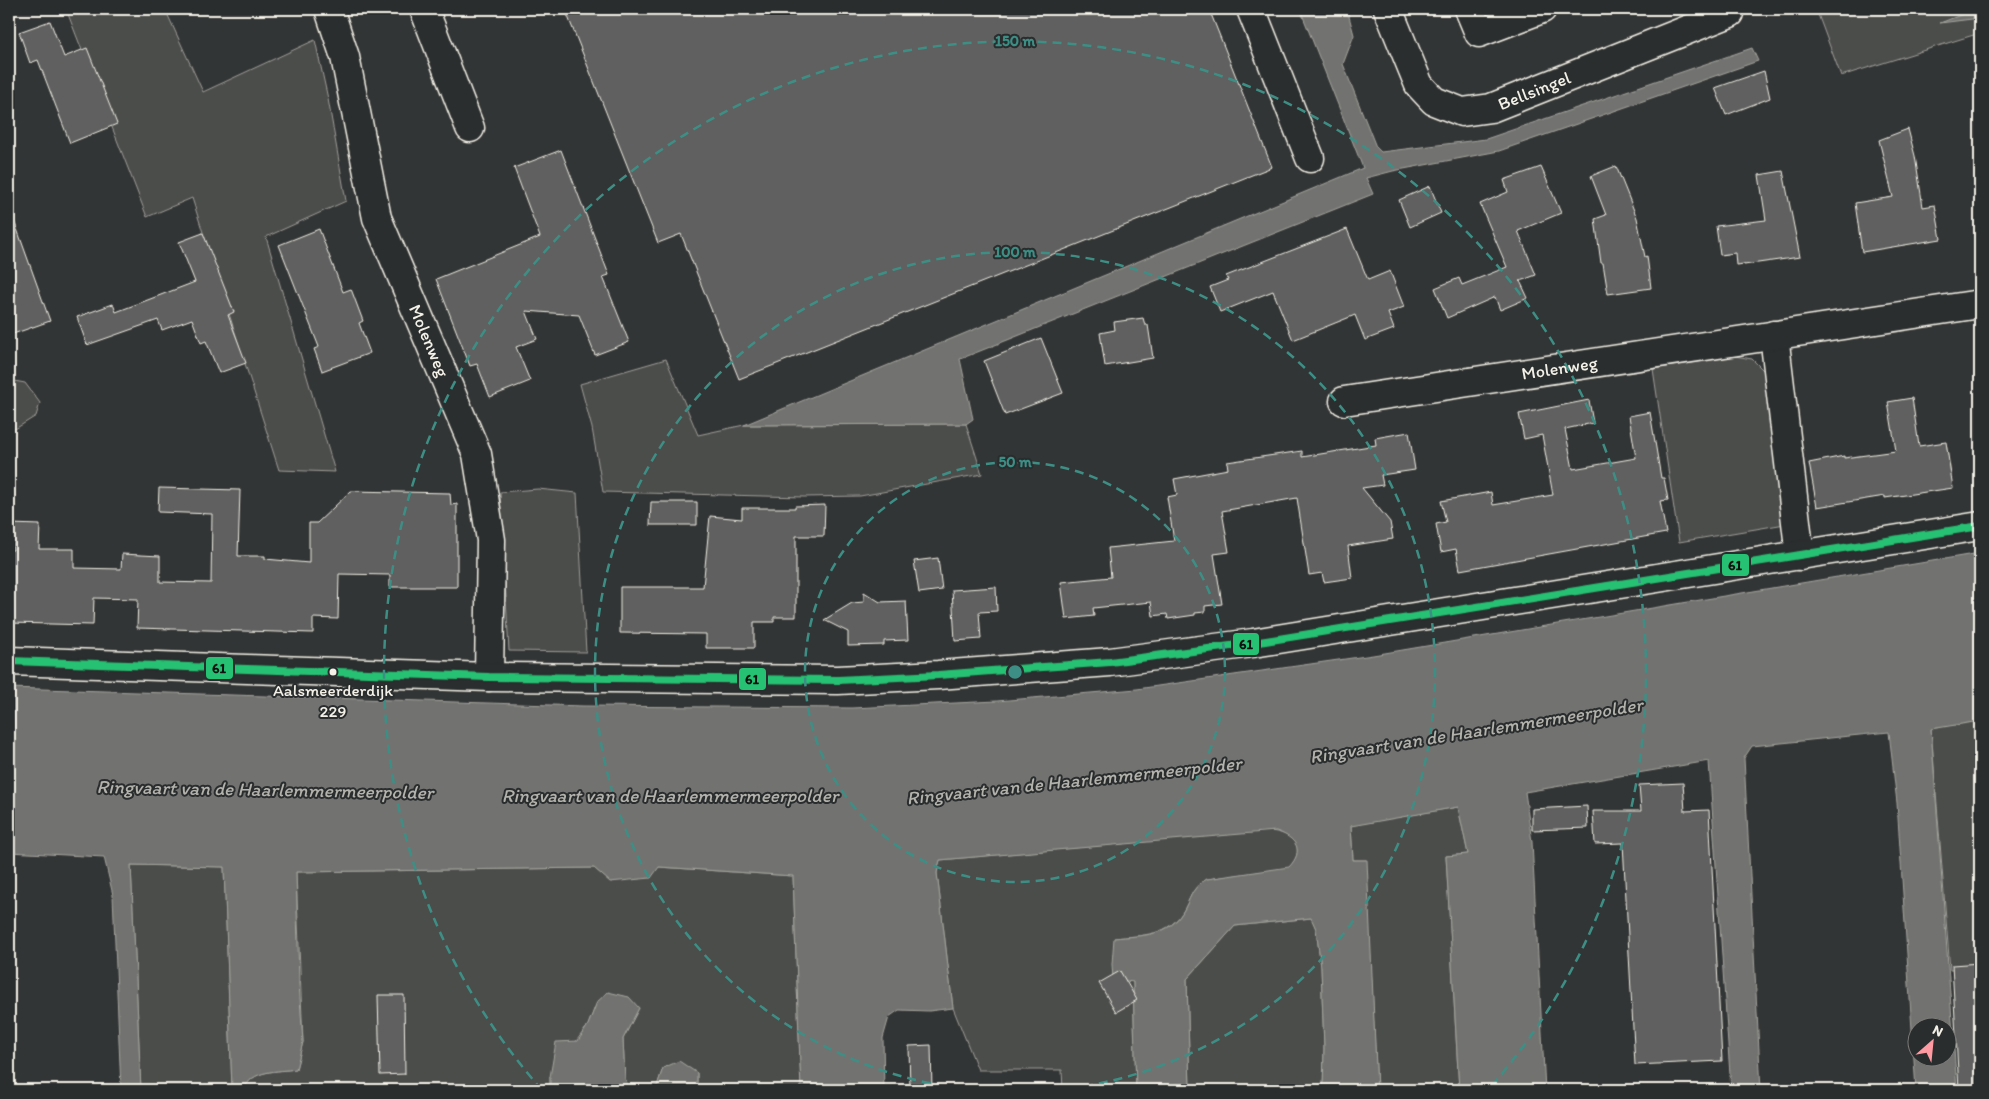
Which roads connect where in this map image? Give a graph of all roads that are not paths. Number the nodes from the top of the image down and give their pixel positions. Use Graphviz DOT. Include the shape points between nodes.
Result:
graph roads {
  1 [pos="329,9"];
  2 [pos="424,9"];
  3 [pos="1252,9"];
  4 [pos="1388,9"];
  5 [pos="1470,9"];
  6 [pos="1542,9"];
  7 [pos="1730,13"];
  8 [pos="470,128"];
  9 [pos="1310,158"];
  10 [pos="1980,304"];
  11 [pos="1774,335"];
  12 [pos="1344,401"];
  13 [pos="1980,526"];
  14 [pos="1800,556"];
  15 [pos="9,661"];
  16 [pos="489,677"];
  1 -- 16 [label="street, Molenweg" via="345,57 377,218 477,454 491,540"];
  2 -- 8 [label="street"];
  3 -- 9 [label="street"];
  4 -- 7 [label="street, Bellsingel" via="1418,85 1434,101 1462,112 1491,108"];
  5 -- 6 [label="street" via="1479,33"];
  10 -- 11 [label="street, Molenweg"];
  11 -- 12 [label="street, Molenweg"];
  11 -- 14 [label="street"];
  13 -- 14 [label="street"];
  14 -- 16 [label="street" via="1262,642 1110,662 838,680"];
  15 -- 16 [label="street"];
}
